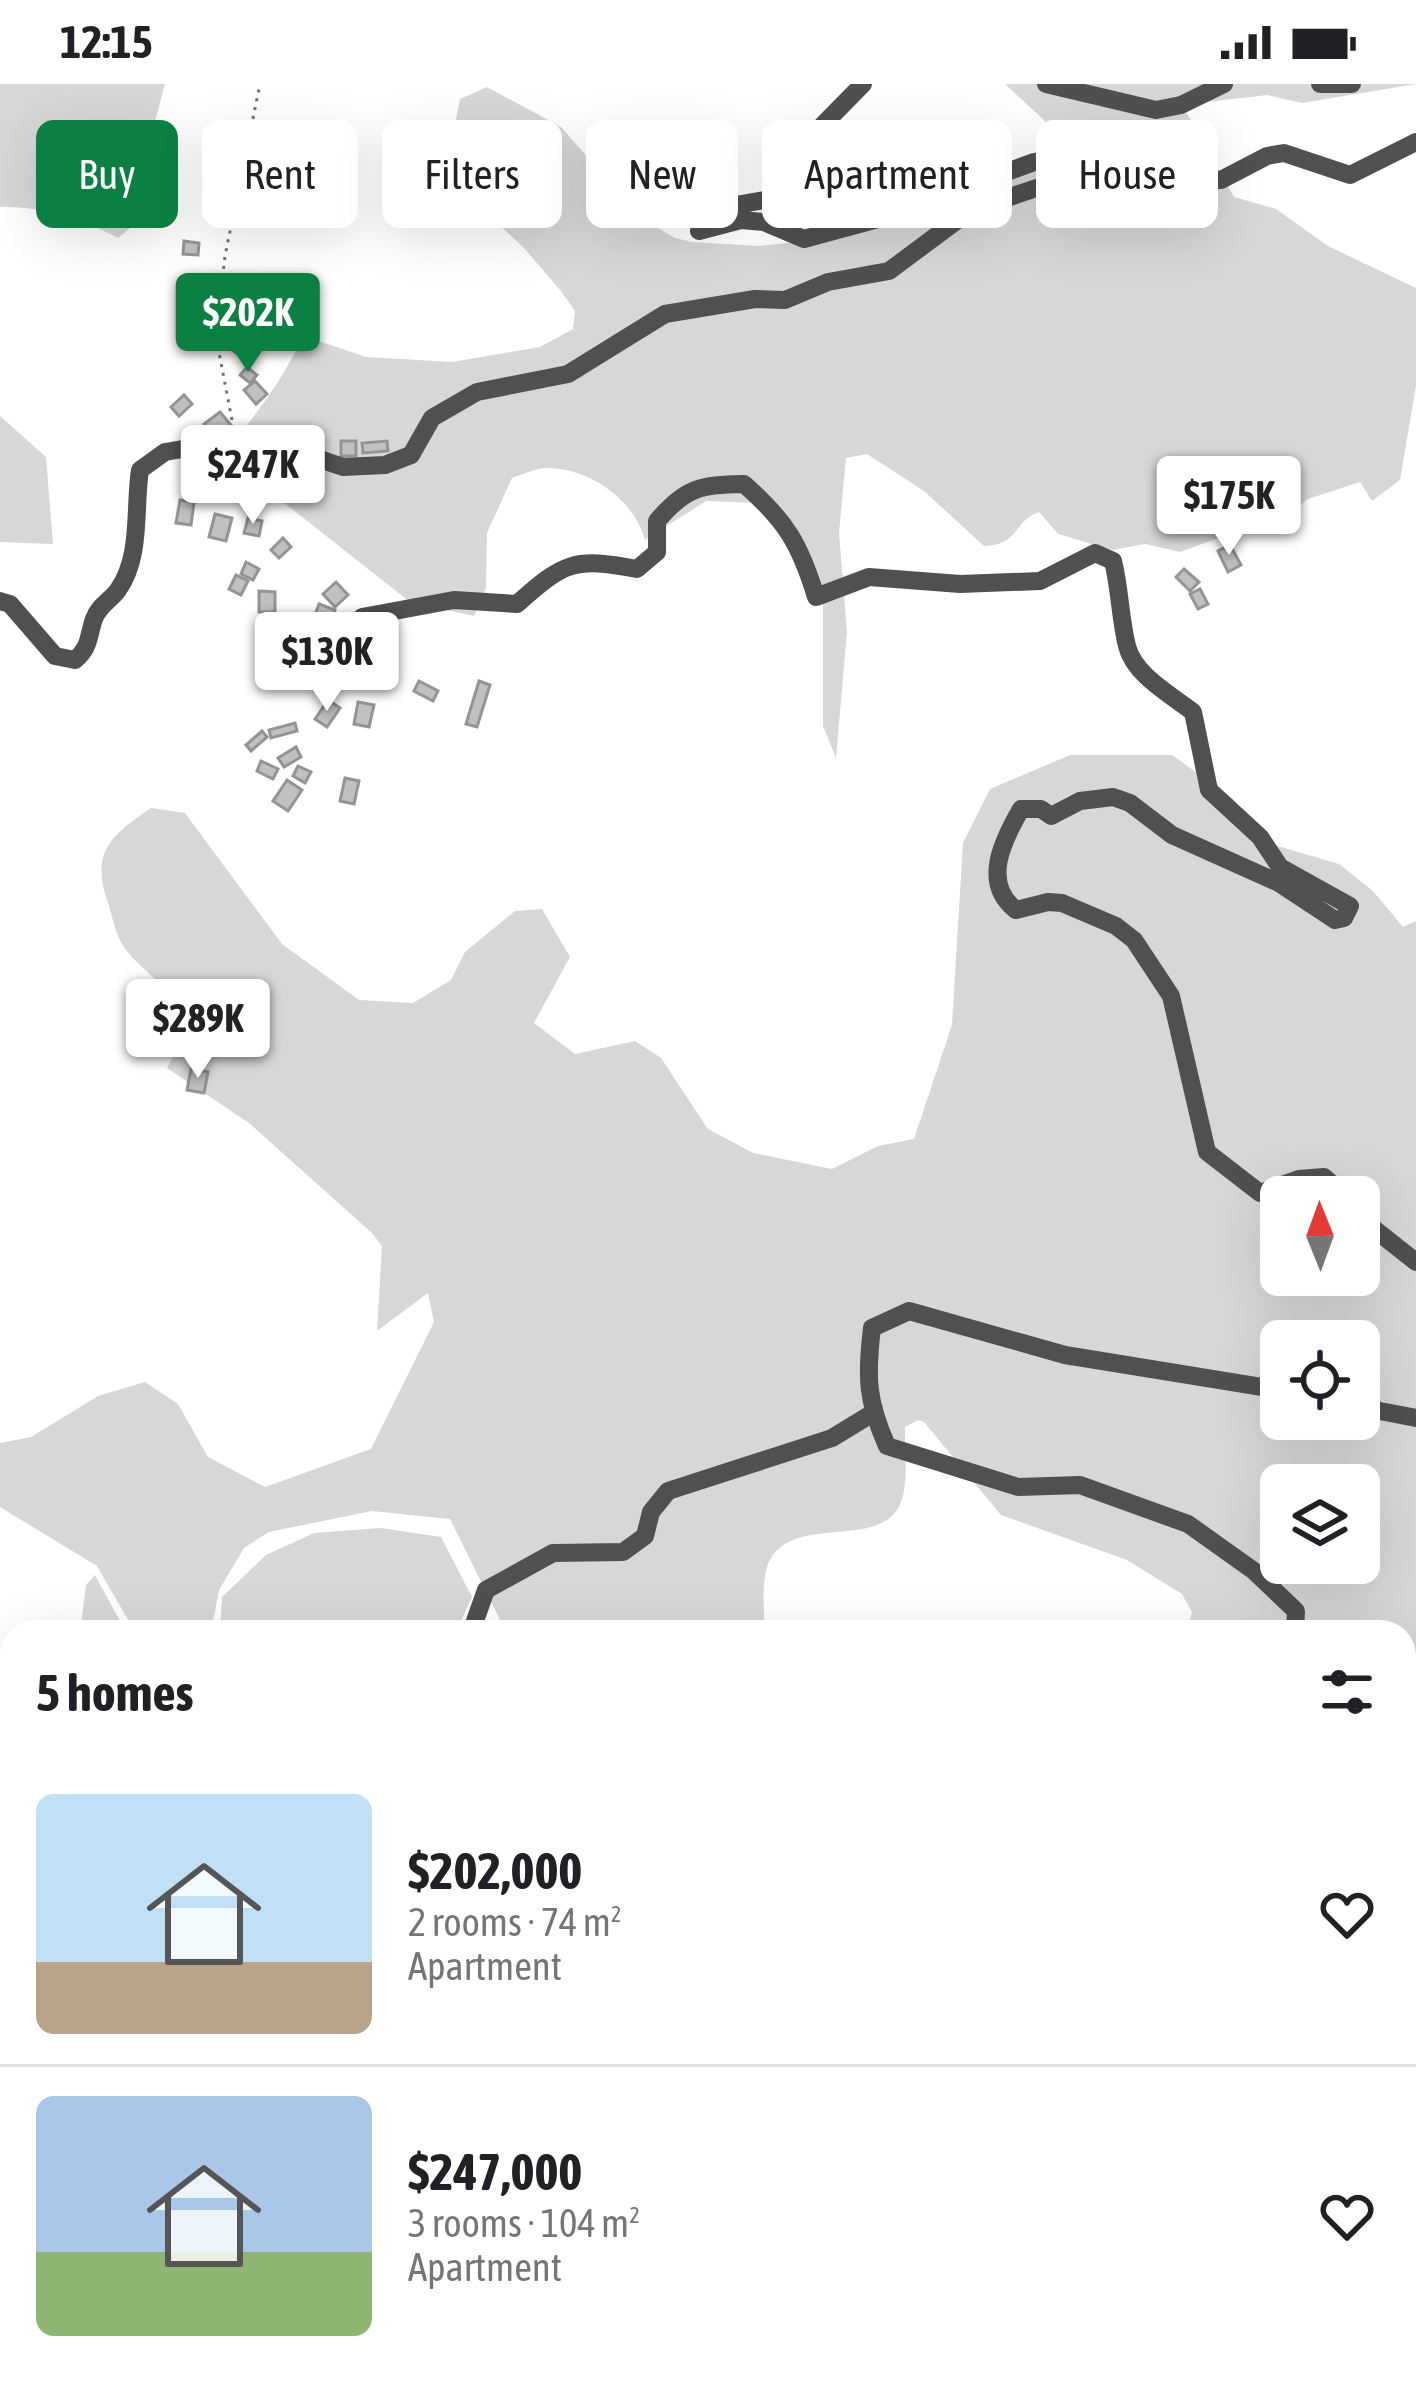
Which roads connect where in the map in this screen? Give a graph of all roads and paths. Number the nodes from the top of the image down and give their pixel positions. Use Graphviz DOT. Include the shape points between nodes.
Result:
graph roads {
  1 [pos="260,84"];
  2 [pos="862,84"];
  3 [pos="1046,84"];
  4 [pos="1224,84"];
  5 [pos="1320,84"];
  6 [pos="1352,84"];
  7 [pos="1416,142"];
  8 [pos="1036,162"];
  9 [pos="1218,180"];
  10 [pos="1036,188"];
  11 [pos="236,440"];
  12 [pos="0,601"];
  13 [pos="362,617"];
  14 [pos="1260,1193"];
  15 [pos="1380,1234"];
  16 [pos="1416,1262"];
  17 [pos="1260,1387"];
  18 [pos="1380,1411"];
  19 [pos="873,1413"];
  20 [pos="1416,1418"];
  21 [pos="475,1620"];
  22 [pos="1296,1620"];
  1 -- 11 [label="path" via="216,337"];
  2 -- 8 [label="street" via="812,136 810,192 730,206 704,219 699,231 741,220 804,238"];
  3 -- 4 [label="street" via="1156,110"];
  5 -- 6 [label="street"];
  7 -- 9 [label="street" via="1350,176 1284,153"];
  10 -- 11 [label="street" via="971,210 889,271 785,300 665,314 568,374 477,392 432,418 411,455 385,465 343,467 273,443"];
  11 -- 12 [label="street" via="165,452 140,470 128,562 75,660 55,656"];
  13 -- 14 [label="street" via="454,600 517,604 557,568 597,561 637,569 657,552 657,521 681,493 715,484 744,484 793,534 816,598 869,577 1040,581 1095,553 1113,562 1127,650 1149,679 1193,712 1209,790 1280,867 1350,906 1335,920 1113,796 1051,816 1021,809 995,878 1016,910 1063,903 1134,940 1171,996 1207,1152"];
  15 -- 16 [label="street"];
  17 -- 19 [label="street" via="1065,1355 909,1311 872,1328 866,1377"];
  18 -- 20 [label="street"];
  19 -- 21 [label="street" via="832,1438 668,1491 645,1536 623,1552 553,1553 486,1590"];
  19 -- 22 [label="street" via="887,1446 1018,1487 1080,1484 1188,1524 1254,1570 1296,1611"];
}
